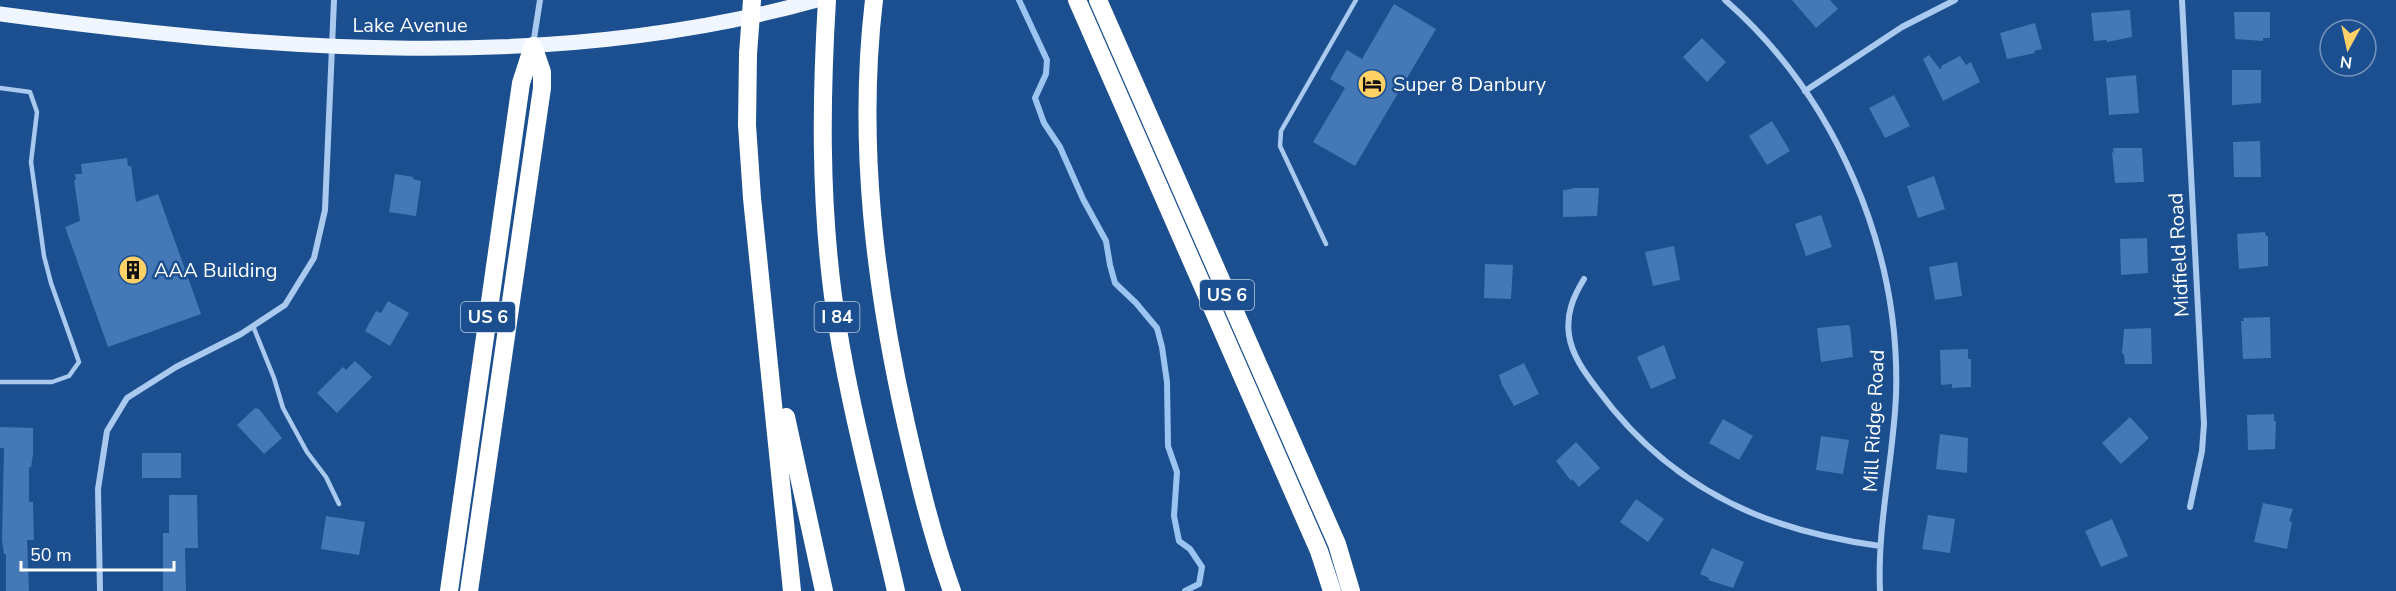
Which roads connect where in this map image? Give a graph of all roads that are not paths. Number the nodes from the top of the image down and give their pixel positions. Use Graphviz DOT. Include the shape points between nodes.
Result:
graph roads {
  1 [pos="334,0"];
  2 [pos="540,0"];
  3 [pos="752,0"];
  4 [pos="817,0"];
  5 [pos="827,0"];
  6 [pos="874,0"];
  7 [pos="1077,0"];
  8 [pos="1098,0"];
  9 [pos="1356,0"];
  10 [pos="1725,0"];
  11 [pos="1955,0"];
  12 [pos="2182,0"];
  13 [pos="1941,3"];
  14 [pos="0,14"];
  15 [pos="533,45"];
  16 [pos="333,46"];
  17 [pos="0,88"];
  18 [pos="1805,91"];
  19 [pos="1326,244"];
  20 [pos="762,273"];
  21 [pos="1584,279"];
  22 [pos="253,326"];
  23 [pos="0,382"];
  24 [pos="339,504"];
  25 [pos="2190,507"];
  26 [pos="1880,546"];
  27 [pos="100,591"];
  28 [pos="449,591"];
  29 [pos="469,591"];
  30 [pos="792,591"];
  31 [pos="824,591"];
  32 [pos="896,591"];
  33 [pos="952,591"];
  34 [pos="1332,591"];
  35 [pos="1351,591"];
  36 [pos="1880,591"];
  1 -- 16 [label="street"];
  2 -- 15 [label="street"];
  3 -- 20 [label="highway, bridge" via="747,125"];
  4 -- 15 [label="main road, Lake Avenue" via="664,32"];
  5 -- 32 [label="highway, I 84" via="823,188 834,298"];
  6 -- 33 [label="highway" via="867,101 875,251 914,457 936,547"];
  7 -- 34 [label="highway" via="1314,540"];
  8 -- 35 [label="highway, US 6" via="1337,544"];
  9 -- 19 [label="lane" via="1281,131 1280,146"];
  10 -- 18 [label="street, Mill Ridge Road" via="1784,61"];
  11 -- 13 [label="street"];
  12 -- 25 [label="street, Midfield Road" via="2204,424"];
  13 -- 18 [label="street"];
  14 -- 16 [label="main road, Lake Avenue" via="194,38"];
  15 -- 16 [label="main road, Lake Avenue"];
  15 -- 28 [label="highway, US 6" via="521,83"];
  15 -- 29 [label="highway" via="542,72 542,88"];
  16 -- 22 [label="street" via="324,210 314,258 285,305"];
  17 -- 23 [label="lane" via="30,92 37,111 31,162 44,256 80,362 69,376 52,382"];
  18 -- 26 [label="street, Mill Ridge Road" via="1855,182 1875,235 1887,286 1895,341 1896,394"];
  20 -- 30 [label="highway"];
  20 -- 31 [label="highway" via="786,421"];
  21 -- 26 [label="street" via="1568,314 1573,351 1611,408 1640,441 1713,493 1755,514 1832,539"];
  22 -- 24 [label="lane" via="283,408"];
  22 -- 27 [label="street" via="127,398 107,431 98,489"];
  26 -- 36 [label="street, Mill Ridge Road"];
}
